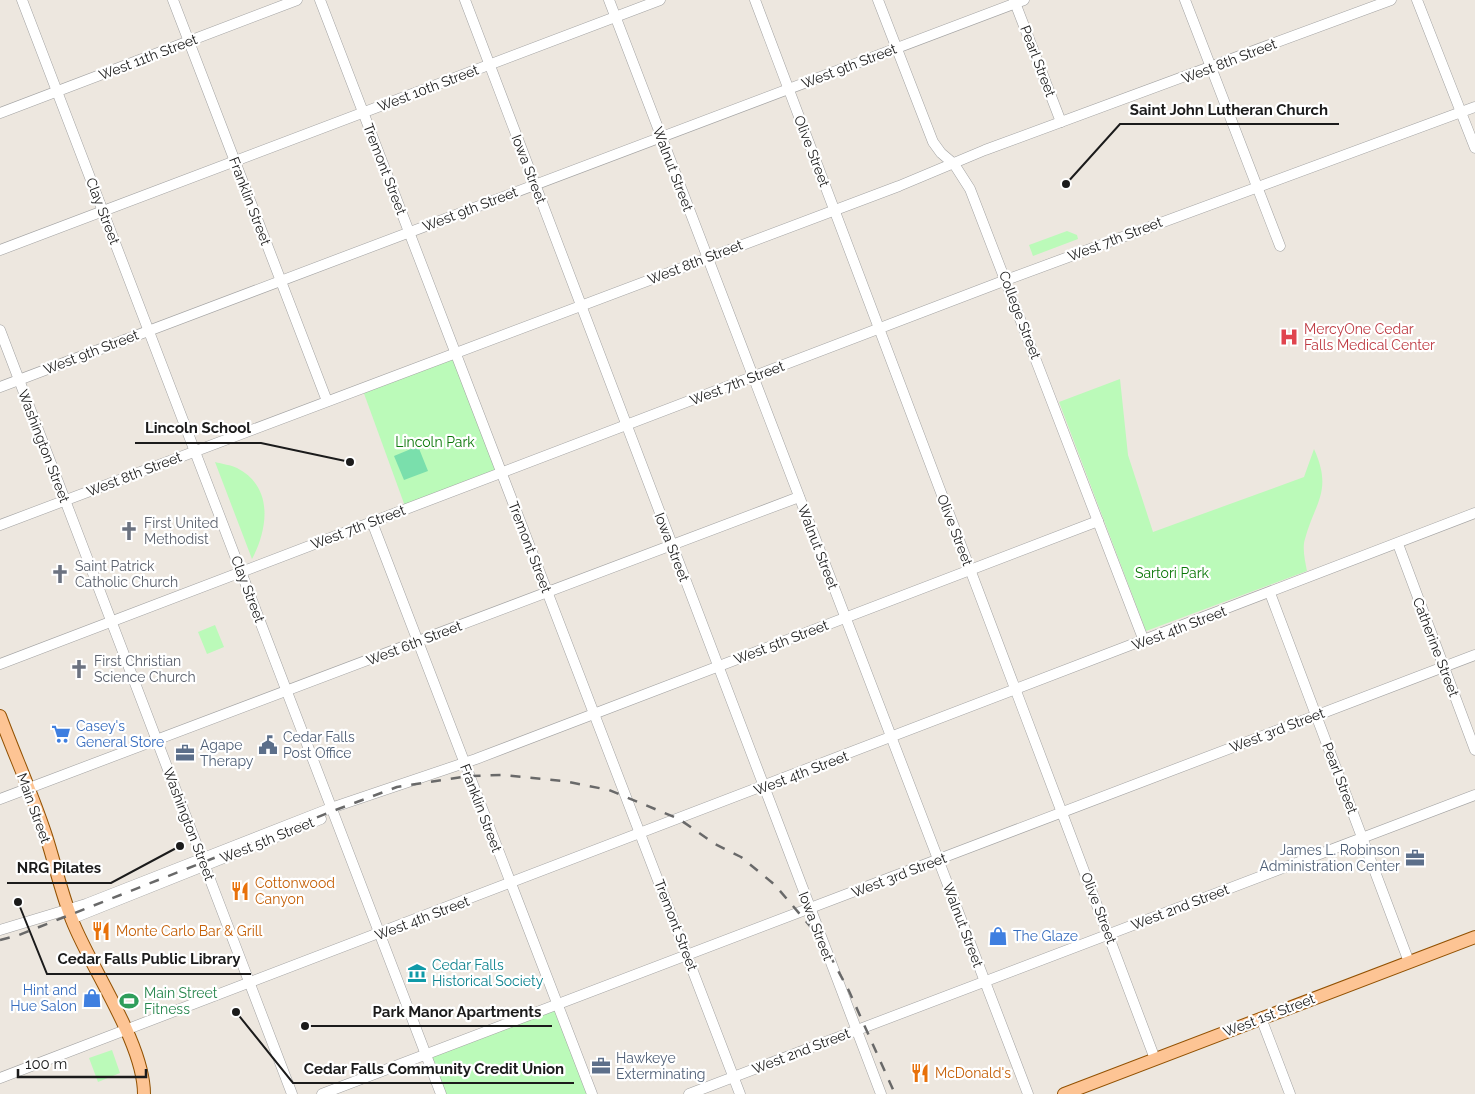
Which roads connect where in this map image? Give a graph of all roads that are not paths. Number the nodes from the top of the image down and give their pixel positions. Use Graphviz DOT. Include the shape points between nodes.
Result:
graph roads {
  1 [pos="22,0"];
  2 [pos="173,0"];
  3 [pos="296,0"];
  4 [pos="320,0"];
  5 [pos="465,0"];
  6 [pos="609,0"];
  7 [pos="660,0"];
  8 [pos="755,0"];
  9 [pos="878,0"];
  10 [pos="1185,0"];
  11 [pos="1391,0"];
  12 [pos="1417,0"];
  13 [pos="1018,1"];
  14 [pos="615,17"];
  15 [pos="188,41"];
  16 [pos="897,48"];
  17 [pos="489,65"];
  18 [pos="1211,68"];
  19 [pos="789,89"];
  20 [pos="57,92"];
  21 [pos="1475,107"];
  22 [pos="363,112"];
  23 [pos="1461,112"];
  24 [pos="0,114"];
  25 [pos="1061,122"];
  26 [pos="661,137"];
  27 [pos="1475,148"];
  28 [pos="234,161"];
  29 [pos="954,164"];
  30 [pos="535,185"];
  31 [pos="1257,186"];
  32 [pos="835,210"];
  33 [pos="103,211"];
  34 [pos="409,232"];
  35 [pos="1280,246"];
  36 [pos="0,250"];
  37 [pos="708,258"];
  38 [pos="1006,280"];
  39 [pos="280,281"];
  40 [pos="581,306"];
  41 [pos="880,329"];
  42 [pos="0,330"];
  43 [pos="149,331"];
  44 [pos="456,353"];
  45 [pos="753,377"];
  46 [pos="19,380"];
  47 [pos="0,387"];
  48 [pos="327,402"];
  49 [pos="626,425"];
  50 [pos="195,451"];
  51 [pos="502,472"];
  52 [pos="799,497"];
  53 [pos="65,500"];
  54 [pos="1475,513"];
  55 [pos="1098,521"];
  56 [pos="372,522"];
  57 [pos="0,525"];
  58 [pos="1398,544"];
  59 [pos="672,545"];
  60 [pos="971,570"];
  61 [pos="241,572"];
  62 [pos="547,593"];
  63 [pos="1270,593"];
  64 [pos="845,617"];
  65 [pos="112,622"];
  66 [pos="1144,641"];
  67 [pos="417,642"];
  68 [pos="1475,655"];
  69 [pos="0,664"];
  70 [pos="718,666"];
  71 [pos="1444,667"];
  72 [pos="1016,690"];
  73 [pos="287,692"];
  74 [pos="594,713"];
  75 [pos="0,716"];
  76 [pos="1316,716"];
  77 [pos="892,738"];
  78 [pos="157,741"];
  79 [pos="1475,750"];
  80 [pos="464,763"];
  81 [pos="764,787"];
  82 [pos="28,790"];
  83 [pos="1475,795"];
  84 [pos="0,799"];
  85 [pos="333,811"];
  86 [pos="1062,812"];
  87 [pos="640,834"];
  88 [pos="1362,838"];
  89 [pos="938,860"];
  90 [pos="203,861"];
  91 [pos="511,884"];
  92 [pos="810,908"];
  93 [pos="70,914"];
  94 [pos="0,930"];
  95 [pos="380,934"];
  96 [pos="1108,934"];
  97 [pos="1475,937"];
  98 [pos="687,955"];
  99 [pos="1409,962"];
  100 [pos="985,981"];
  101 [pos="250,984"];
  102 [pos="557,1005"];
  103 [pos="1260,1018"];
  104 [pos="856,1030"];
  105 [pos="126,1031"];
  106 [pos="426,1054"];
  107 [pos="1155,1059"];
  108 [pos="734,1077"];
  109 [pos="0,1078"];
  110 [pos="144,1094"];
  111 [pos="292,1094"];
  112 [pos="322,1094"];
  113 [pos="441,1094"];
  114 [pos="592,1094"];
  115 [pos="689,1094"];
  116 [pos="740,1094"];
  117 [pos="881,1094"];
  118 [pos="1028,1094"];
  119 [pos="1064,1094"];
  120 [pos="1290,1094"];
  1 -- 20 [label="street, Clay Street"];
  2 -- 15 [label="street, Franklin Street"];
  3 -- 15 [label="street, West 11th Street"];
  4 -- 22 [label="street, Tremont Street"];
  5 -- 17 [label="street, Iowa Street"];
  6 -- 14 [label="street, Walnut Street"];
  7 -- 14 [label="street, West 10th Street"];
  8 -- 19 [label="street, Olive Street"];
  9 -- 16 [label="street, College Street"];
  10 -- 18 [label="street"];
  11 -- 18 [label="street, West 8th Street"];
  12 -- 23 [label="street"];
  13 -- 16 [label="street, West 9th Street"];
  13 -- 25 [label="street, Pearl Street"];
  14 -- 17 [label="street, West 10th Street"];
  14 -- 26 [label="street, Walnut Street"];
  15 -- 20 [label="street, West 11th Street"];
  15 -- 28 [label="street, Franklin Street"];
  16 -- 19 [label="street, West 9th Street"];
  16 -- 29 [label="street, College Street" via="933,142 940,153"];
  17 -- 22 [label="street, West 10th Street"];
  17 -- 30 [label="street, Iowa Street"];
  18 -- 25 [label="street, West 8th Street"];
  18 -- 31 [label="street"];
  19 -- 26 [label="street, West 9th Street"];
  19 -- 32 [label="street, Olive Street"];
  20 -- 24 [label="street, West 11th Street"];
  20 -- 33 [label="street, Clay Street"];
  21 -- 23 [label="street, West 7th Street"];
  22 -- 28 [label="street, West 10th Street"];
  22 -- 34 [label="street, Tremont Street"];
  23 -- 27 [label="street"];
  23 -- 31 [label="street, West 7th Street"];
  25 -- 29 [label="street, West 8th Street"];
  26 -- 30 [label="street, West 9th Street"];
  26 -- 37 [label="street, Walnut Street"];
  28 -- 33 [label="street, West 10th Street"];
  28 -- 39 [label="street, Franklin Street"];
  29 -- 32 [label="street, West 8th Street"];
  29 -- 38 [label="street, College Street" via="970,189"];
  30 -- 34 [label="street, West 9th Street"];
  30 -- 40 [label="street, Iowa Street"];
  31 -- 35 [label="street"];
  31 -- 38 [label="street, West 7th Street"];
  32 -- 37 [label="street, West 8th Street"];
  32 -- 41 [label="street, Olive Street"];
  33 -- 36 [label="street, West 10th Street"];
  33 -- 43 [label="street, Clay Street"];
  34 -- 39 [label="street, West 9th Street"];
  34 -- 44 [label="street, Tremont Street"];
  37 -- 40 [label="street, West 8th Street"];
  37 -- 45 [label="street, Walnut Street"];
  38 -- 41 [label="street, West 7th Street"];
  38 -- 55 [label="street, College Street"];
  39 -- 43 [label="street, West 9th Street"];
  39 -- 48 [label="street, Franklin Street"];
  40 -- 44 [label="street, West 8th Street"];
  40 -- 49 [label="street, Iowa Street"];
  41 -- 45 [label="street, West 7th Street"];
  41 -- 60 [label="street, Olive Street"];
  42 -- 46 [label="street, Washington Street"];
  43 -- 46 [label="street, West 9th Street"];
  43 -- 50 [label="street, Clay Street"];
  44 -- 48 [label="street, West 8th Street"];
  44 -- 51 [label="street, Tremont Street"];
  45 -- 49 [label="street, West 7th Street"];
  45 -- 52 [label="street, Walnut Street"];
  46 -- 47 [label="street, West 9th Street"];
  46 -- 53 [label="street, Washington Street"];
  48 -- 50 [label="street, West 8th Street"];
  49 -- 51 [label="street, West 7th Street"];
  49 -- 59 [label="street, Iowa Street"];
  50 -- 53 [label="street, West 8th Street"];
  50 -- 61 [label="street, Clay Street"];
  51 -- 56 [label="street, West 7th Street"];
  51 -- 62 [label="street, Tremont Street"];
  52 -- 59 [label="street, West 6th Street"];
  52 -- 64 [label="street, Walnut Street"];
  53 -- 57 [label="street, West 8th Street"];
  53 -- 65 [label="street, Washington Street"];
  54 -- 58 [label="street, West 4th Street"];
  55 -- 60 [label="street, West 5th Street"];
  55 -- 66 [label="street, College Street"];
  56 -- 61 [label="street, West 7th Street"];
  56 -- 67 [label="street, Franklin Street"];
  58 -- 63 [label="street, West 4th Street"];
  58 -- 71 [label="street, Catherine Street"];
  59 -- 62 [label="street, West 6th Street"];
  59 -- 70 [label="street, Iowa Street"];
  60 -- 64 [label="street, West 5th Street"];
  60 -- 72 [label="street, Olive Street"];
  61 -- 65 [label="street, West 7th Street"];
  61 -- 73 [label="street, Clay Street"];
  62 -- 67 [label="street, West 6th Street"];
  62 -- 74 [label="street, Tremont Street"];
  63 -- 66 [label="street, West 4th Street"];
  63 -- 76 [label="street, Pearl Street"];
  64 -- 70 [label="street, West 5th Street"];
  64 -- 77 [label="street, Walnut Street"];
  65 -- 69 [label="street, West 7th Street"];
  65 -- 78 [label="street, Washington Street"];
  66 -- 72 [label="street, West 4th Street"];
  67 -- 73 [label="street, West 6th Street"];
  67 -- 80 [label="street, Franklin Street"];
  68 -- 71 [label="street, West 3rd Street"];
  70 -- 74 [label="street, West 5th Street"];
  70 -- 81 [label="street, Iowa Street"];
  71 -- 76 [label="street, West 3rd Street"];
  71 -- 79 [label="street, Catherine Street"];
  72 -- 77 [label="street, West 4th Street"];
  72 -- 86 [label="street, Olive Street"];
  73 -- 78 [label="street, West 6th Street"];
  73 -- 85 [label="street, Clay Street"];
  74 -- 80 [label="street, West 5th Street"];
  74 -- 87 [label="street, Tremont Street"];
  75 -- 82 [label="main road, Main Street"];
  76 -- 86 [label="street, West 3rd Street"];
  76 -- 88 [label="street, Pearl Street"];
  77 -- 81 [label="street, West 4th Street"];
  77 -- 89 [label="street, Walnut Street"];
  78 -- 82 [label="street, West 6th Street"];
  78 -- 90 [label="street, Washington Street"];
  80 -- 85 [label="street, West 5th Street"];
  80 -- 91 [label="street, Franklin Street"];
  81 -- 87 [label="street, West 4th Street"];
  81 -- 92 [label="street, Iowa Street"];
  82 -- 84 [label="street, West 6th Street"];
  82 -- 93 [label="main road, Main Street"];
  83 -- 88 [label="street, West 2nd Street"];
  85 -- 90 [label="street, West 5th Street"];
  85 -- 95 [label="street, Clay Street"];
  86 -- 89 [label="street, West 3rd Street"];
  86 -- 96 [label="street, Olive Street"];
  87 -- 91 [label="street, West 4th Street"];
  87 -- 98 [label="street, Tremont Street"];
  88 -- 96 [label="street, West 2nd Street"];
  88 -- 99 [label="street, Pearl Street"];
  89 -- 92 [label="street, West 3rd Street"];
  89 -- 100 [label="street, Walnut Street"];
  90 -- 93 [label="street, West 5th Street"];
  90 -- 101 [label="street, Washington Street"];
  91 -- 95 [label="street, West 4th Street"];
  91 -- 102 [label="street, Franklin Street"];
  92 -- 98 [label="street, West 3rd Street"];
  92 -- 104 [label="street, Iowa Street"];
  93 -- 94 [label="street, West 5th Street"];
  93 -- 105 [label="main road, Main Street"];
  95 -- 101 [label="street, West 4th Street"];
  95 -- 106 [label="street, Clay Street"];
  96 -- 100 [label="street, West 2nd Street"];
  96 -- 107 [label="street, Olive Street"];
  97 -- 99 [label="main road, West 1st Street"];
  98 -- 102 [label="street, West 3rd Street"];
  98 -- 108 [label="street, Tremont Street"];
  99 -- 103 [label="main road, West 1st Street"];
  100 -- 104 [label="street, West 2nd Street"];
  100 -- 118 [label="street, Walnut Street"];
  101 -- 105 [label="street, West 4th Street"];
  101 -- 111 [label="street, Washington Street"];
  102 -- 106 [label="street, West 3rd Street"];
  102 -- 114 [label="street, Franklin Street"];
  103 -- 107 [label="main road, West 1st Street"];
  103 -- 120 [label="street"];
  104 -- 108 [label="street, West 2nd Street"];
  104 -- 117 [label="street, Iowa Street"];
  105 -- 109 [label="street, West 4th Street"];
  105 -- 110 [label="main road, Main Street" via="142,1072"];
  106 -- 112 [label="street, West 3rd Street"];
  106 -- 113 [label="street, Clay Street"];
  107 -- 119 [label="main road, West 1st Street"];
  108 -- 115 [label="street, West 2nd Street"];
  108 -- 116 [label="street, Tremont Street"];
}
